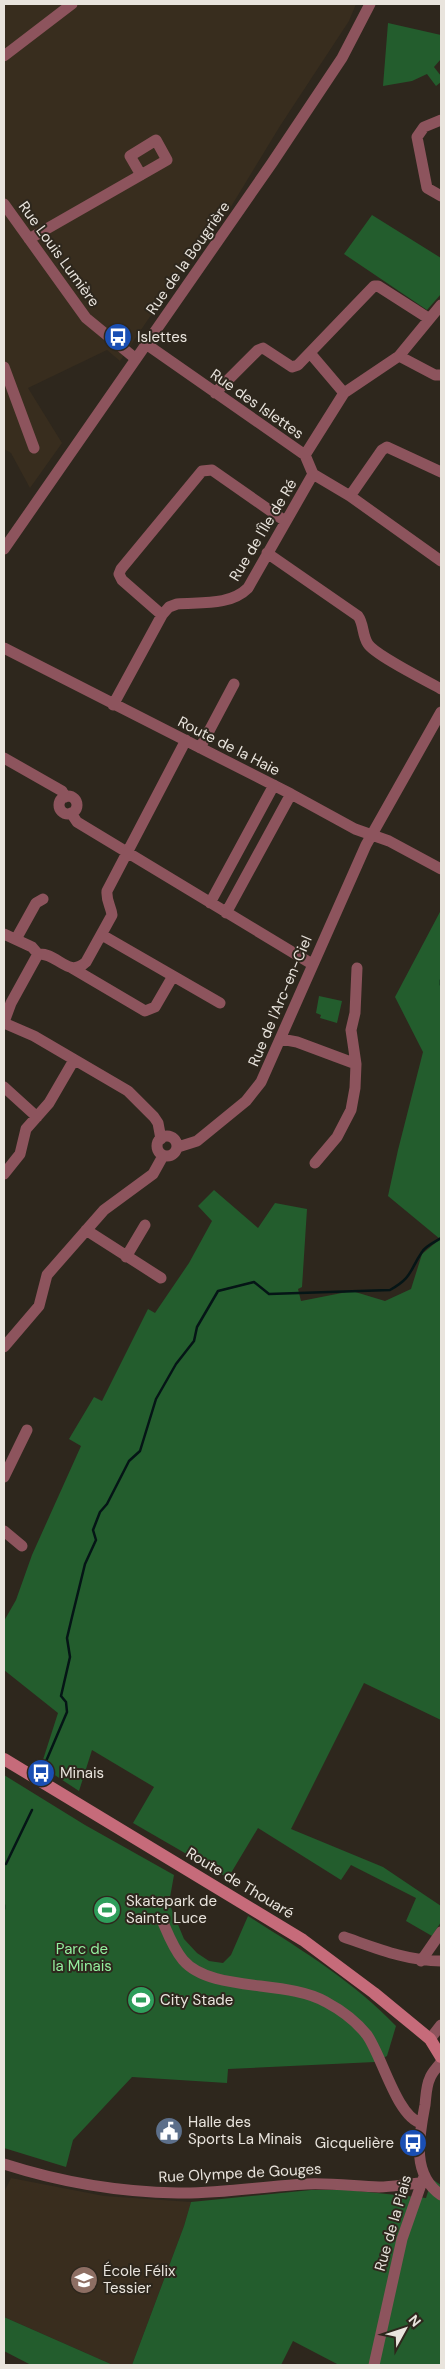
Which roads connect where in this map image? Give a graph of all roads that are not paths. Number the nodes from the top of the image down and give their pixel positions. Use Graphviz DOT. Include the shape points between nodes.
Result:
graph roads {
  1 [pos="72,4"];
  2 [pos="370,4"];
  3 [pos="4,56"];
  4 [pos="441,120"];
  5 [pos="141,175"];
  6 [pos="441,196"];
  7 [pos="4,204"];
  8 [pos="29,239"];
  9 [pos="441,305"];
  10 [pos="428,318"];
  11 [pos="146,344"];
  12 [pos="310,353"];
  13 [pos="399,356"];
  14 [pos="136,359"];
  15 [pos="4,367"];
  16 [pos="441,375"];
  17 [pos="344,393"];
  18 [pos="215,394"];
  19 [pos="34,448"];
  20 [pos="305,455"];
  21 [pos="441,472"];
  22 [pos="313,474"];
  23 [pos="350,496"];
  24 [pos="286,521"];
  25 [pos="4,549"];
  26 [pos="268,553"];
  27 [pos="440,558"];
  28 [pos="162,615"];
  29 [pos="5,651"];
  30 [pos="234,684"];
  31 [pos="441,689"];
  32 [pos="113,705"];
  33 [pos="441,712"];
  34 [pos="186,740"];
  35 [pos="200,748"];
  36 [pos="4,758"];
  37 [pos="274,785"];
  38 [pos="291,794"];
  39 [pos="372,834"];
  40 [pos="128,854"];
  41 [pos="441,869"];
  42 [pos="43,899"];
  43 [pos="210,903"];
  44 [pos="226,913"];
  45 [pos="4,934"];
  46 [pos="102,935"];
  47 [pos="16,939"];
  48 [pos="38,954"];
  49 [pos="312,964"];
  50 [pos="72,968"];
  51 [pos="357,968"];
  52 [pos="173,976"];
  53 [pos="220,1003"];
  54 [pos="4,1023"];
  55 [pos="281,1039"];
  56 [pos="74,1060"];
  57 [pos="356,1064"];
  58 [pos="4,1087"];
  59 [pos="37,1117"];
  60 [pos="161,1139"];
  61 [pos="178,1146"];
  62 [pos="163,1156"];
  63 [pos="315,1163"];
  64 [pos="4,1174"];
  65 [pos="145,1225"];
  66 [pos="86,1230"];
  67 [pos="126,1257"];
  68 [pos="161,1278"];
  69 [pos="4,1346"];
  70 [pos="27,1430"];
  71 [pos="4,1477"];
  72 [pos="4,1531"];
  73 [pos="22,1546"];
  74 [pos="4,1759"];
  75 [pos="162,1920"];
  76 [pos="441,1932"];
  77 [pos="344,1937"];
  78 [pos="421,1961"];
  79 [pos="441,1962"];
  80 [pos="441,2025"];
  81 [pos="430,2039"];
  82 [pos="441,2057"];
  83 [pos="441,2062"];
  84 [pos="421,2123"];
  85 [pos="4,2164"];
  86 [pos="422,2180"];
  87 [pos="441,2195"];
  88 [pos="374,2365"];
  1 -- 3 [label="street"];
  2 -- 11 [label="street, Rue de la Bougrière" via="342,58"];
  4 -- 6 [label="street" via="424,128 417,137 427,188"];
  5 -- 8 [label="street"];
  7 -- 8 [label="street, Rue Louis Lumière"];
  8 -- 14 [label="street, Rue Louis Lumière" via="86,318"];
  9 -- 10 [label="street"];
  10 -- 12 [label="street" via="374,286"];
  10 -- 13 [label="street"];
  11 -- 14 [label="street, Rue de la Bougrière"];
  11 -- 18 [label="street, Rue des Islettes"];
  12 -- 17 [label="street"];
  12 -- 18 [label="street" via="292,367 266,349 258,350"];
  13 -- 16 [label="street"];
  13 -- 17 [label="street"];
  14 -- 25 [label="street, Rue de la Bougrière"];
  15 -- 19 [label="street"];
  17 -- 20 [label="street"];
  18 -- 20 [label="street, Rue des Islettes"];
  20 -- 22 [label="street, Rue des Islettes"];
  21 -- 23 [label="street" via="388,447 382,450"];
  22 -- 23 [label="street"];
  22 -- 24 [label="street, Rue de l'Île de Ré"];
  23 -- 27 [label="street"];
  24 -- 26 [label="street, Rue de l'Île de Ré"];
  24 -- 28 [label="street" via="212,470 202,471 121,569 122,580"];
  26 -- 28 [label="street, Rue de l'Île de Ré" via="248,588 240,595 231,600 177,604"];
  26 -- 31 [label="street" via="358,616 364,636 374,650"];
  28 -- 32 [label="street"];
  29 -- 32 [label="street, Route de la Haie"];
  30 -- 35 [label="street"];
  32 -- 34 [label="street, Route de la Haie"];
  33 -- 39 [label="street, Rue de l'Arc-en-Ciel"];
  34 -- 35 [label="street, Route de la Haie"];
  34 -- 40 [label="street" via="129,845"];
  35 -- 37 [label="street, Route de la Haie"];
  36 -- 40 [label="street" via="62,791 65,797 73,797 76,810 71,813 77,822"];
  37 -- 38 [label="street, Route de la Haie"];
  37 -- 43 [label="street"];
  38 -- 39 [label="street, Route de la Haie" via="356,830"];
  38 -- 44 [label="street"];
  39 -- 41 [label="street, Route de la Haie"];
  39 -- 49 [label="street, Rue de l'Arc-en-Ciel"];
  40 -- 43 [label="street"];
  40 -- 46 [label="street" via="107,891 106,900 112,915"];
  42 -- 47 [label="street" via="36,903"];
  43 -- 44 [label="street"];
  44 -- 49 [label="street"];
  45 -- 47 [label="street"];
  46 -- 50 [label="street" via="86,962 80,968"];
  46 -- 52 [label="street"];
  47 -- 48 [label="street"];
  48 -- 50 [label="street" via="48,955"];
  48 -- 54 [label="street" via="11,1003"];
  49 -- 55 [label="street, Rue de l'Arc-en-Ciel"];
  50 -- 52 [label="street" via="145,1011 155,1006"];
  51 -- 57 [label="street" via="355,1013 350,1030"];
  52 -- 53 [label="street"];
  54 -- 56 [label="street" via="34,1036"];
  55 -- 57 [label="street"];
  55 -- 61 [label="street, Rue de l'Arc-en-Ciel" via="261,1082 246,1101 197,1141"];
  56 -- 59 [label="street"];
  56 -- 60 [label="street" via="128,1091 145,1106 158,1123"];
  57 -- 63 [label="street" via="356,1088 351,1110 337,1137"];
  58 -- 59 [label="street"];
  59 -- 64 [label="street" via="26,1129 19,1156"];
  60 -- 61 [label="street" via="171,1137"];
  60 -- 62 [label="street" via="158,1148"];
  61 -- 62 [label="street" via="173,1155"];
  62 -- 66 [label="street" via="153,1174 104,1210"];
  65 -- 67 [label="street"];
  66 -- 67 [label="street"];
  66 -- 69 [label="street" via="47,1275 38,1306"];
  67 -- 68 [label="street"];
  70 -- 71 [label="street"];
  72 -- 73 [label="street"];
  74 -- 81 [label="street, Route de Thouaré" via="303,1940"];
  75 -- 84 [label="street" via="172,1944 196,1971 244,1983 290,1988 324,2000 350,2018 367,2035 402,2107 414,2121"];
  76 -- 78 [label="street"];
  77 -- 78 [label="street"];
  78 -- 79 [label="street"];
  80 -- 81 [label="street"];
  81 -- 82 [label="street, Route de Thouaré"];
  83 -- 84 [label="street, Rue de la Piais" via="429,2078"];
  84 -- 86 [label="street, Rue de la Piais"];
  85 -- 86 [label="street, Rue Olympe de Gouges" via="71,2181 137,2191 180,2193 337,2183 380,2187"];
  86 -- 87 [label="street"];
  86 -- 88 [label="street, Rue de la Piais" via="402,2240"];
}
